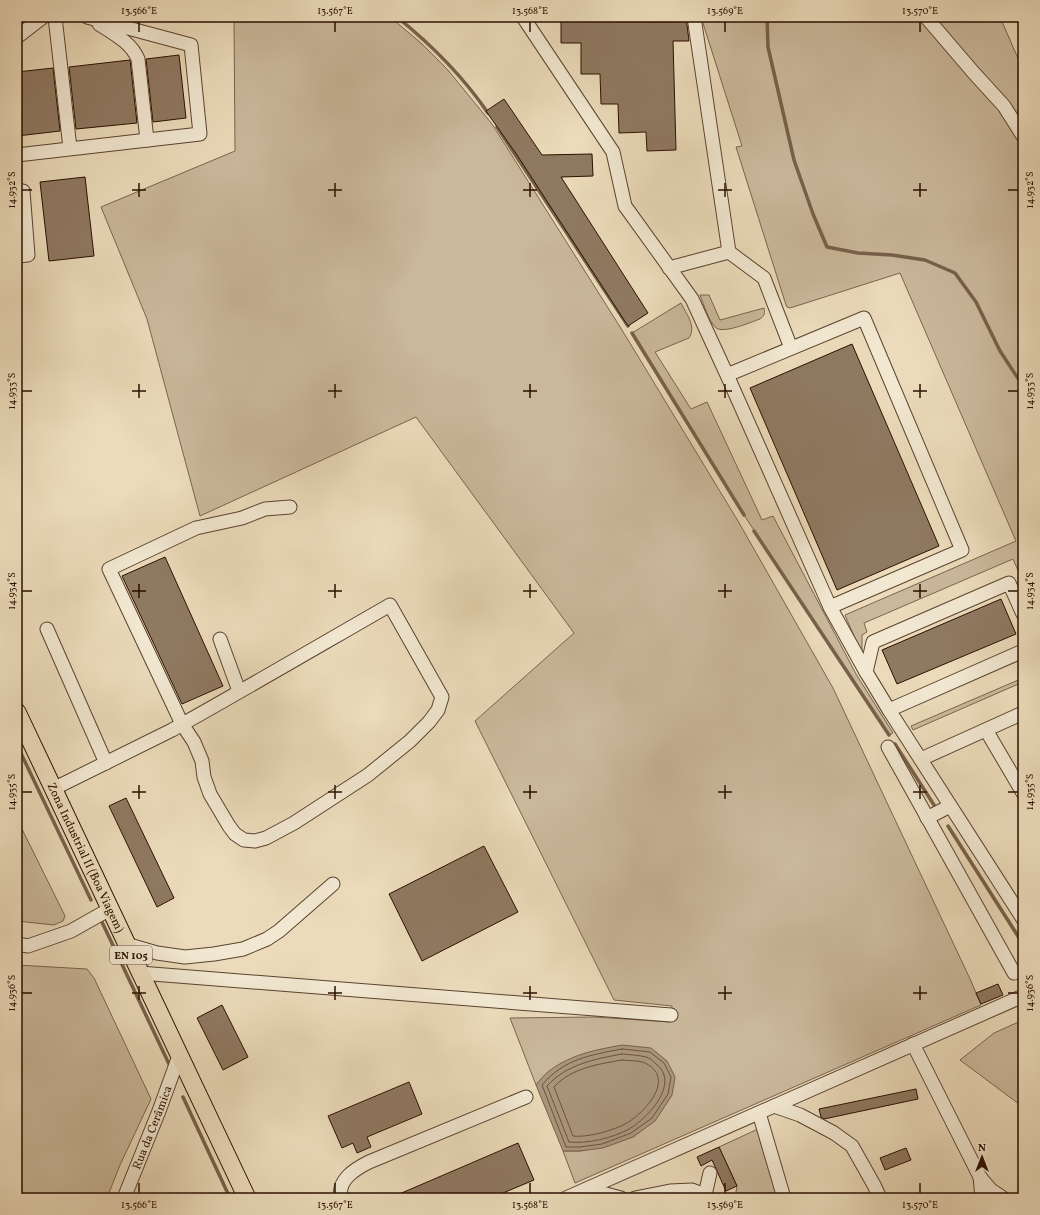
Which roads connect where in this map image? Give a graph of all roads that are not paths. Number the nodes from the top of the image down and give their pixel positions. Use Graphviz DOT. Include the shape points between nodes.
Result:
graph roads {
  1 [pos="43,17"];
  2 [pos="55,17"];
  3 [pos="88,17"];
  4 [pos="523,17"];
  5 [pos="694,17"];
  6 [pos="926,17"];
  7 [pos="17,37"];
  8 [pos="1023,136"];
  9 [pos="147,140"];
  10 [pos="70,148"];
  11 [pos="17,155"];
  12 [pos="23,191"];
  13 [pos="729,252"];
  14 [pos="17,256"];
  15 [pos="670,268"];
  16 [pos="792,348"];
  17 [pos="727,375"];
  18 [pos="290,507"];
  19 [pos="830,607"];
  20 [pos="1023,614"];
  21 [pos="47,630"];
  22 [pos="220,638"];
  23 [pos="1023,651"];
  24 [pos="866,672"];
  25 [pos="240,691"];
  26 [pos="890,710"];
  27 [pos="17,712"];
  28 [pos="1023,713"];
  29 [pos="182,724"];
  30 [pos="986,730"];
  31 [pos="888,747"];
  32 [pos="920,759"];
  33 [pos="106,763"];
  34 [pos="54,789"];
  35 [pos="1023,793"];
  36 [pos="950,806"];
  37 [pos="927,818"];
  38 [pos="333,884"];
  39 [pos="110,909"];
  40 [pos="1023,919"];
  41 [pos="17,944"];
  42 [pos="126,944"];
  43 [pos="140,973"];
  44 [pos="1014,973"];
  45 [pos="1023,996"];
  46 [pos="671,1015"];
  47 [pos="914,1044"];
  48 [pos="179,1056"];
  49 [pos="526,1097"];
  50 [pos="774,1106"];
  51 [pos="759,1113"];
  52 [pos="710,1173"];
  53 [pos="980,1176"];
  54 [pos="587,1189"];
  55 [pos="704,1197"];
  56 [pos="124,1198"];
  57 [pos="247,1198"];
  58 [pos="341,1198"];
  59 [pos="566,1198"];
  60 [pos="621,1198"];
  61 [pos="635,1198"];
  62 [pos="784,1198"];
  63 [pos="880,1198"];
  64 [pos="982,1198"];
  65 [pos="1003,1198"];
  1 -- 7 [label="street"];
  2 -- 10 [label="street"];
  3 -- 9 [label="street" via="130,45 135,52 138,59"];
  3 -- 9 [label="street" via="191,45 200,134"];
  4 -- 15 [label="street" via="613,152 625,206"];
  5 -- 13 [label="street"];
  6 -- 8 [label="street" via="1004,106"];
  9 -- 10 [label="street"];
  10 -- 11 [label="street"];
  12 -- 14 [label="street" via="28,256"];
  13 -- 15 [label="street"];
  13 -- 16 [label="street" via="764,278"];
  15 -- 17 [label="street" via="692,299"];
  16 -- 17 [label="street"];
  16 -- 19 [label="street" via="864,318 962,550"];
  17 -- 19 [label="street"];
  18 -- 29 [label="street" via="265,509 242,518 196,528 109,569"];
  19 -- 24 [label="street"];
  20 -- 24 [label="street" via="1009,583 873,642"];
  21 -- 33 [label="street"];
  22 -- 25 [label="street"];
  23 -- 26 [label="street"];
  24 -- 26 [label="street"];
  25 -- 29 [label="street"];
  25 -- 29 [label="street" via="390,605 442,697 438,710 429,722 368,775 294,823 255,841 244,840 228,826 210,794 202,761 194,742"];
  26 -- 32 [label="street"];
  27 -- 34 [label="main road, Zona Industrial II (Boa Viagem) / EN 105"];
  28 -- 30 [label="street"];
  29 -- 33 [label="street"];
  30 -- 32 [label="street"];
  30 -- 35 [label="street"];
  31 -- 37 [label="street"];
  32 -- 36 [label="street"];
  33 -- 34 [label="street"];
  34 -- 39 [label="main road, Zona Industrial II (Boa Viagem) / EN 105"];
  36 -- 37 [label="street"];
  36 -- 40 [label="street"];
  37 -- 44 [label="street"];
  38 -- 42 [label="street" via="267,940 243,949 185,956 156,953"];
  39 -- 41 [label="street" via="71,931 28,946"];
  39 -- 42 [label="main road, Zona Industrial II (Boa Viagem) / EN 105"];
  42 -- 43 [label="main road, Zona Industrial II (Boa Viagem) / EN 105"];
  43 -- 46 [label="street"];
  43 -- 48 [label="main road, Zona Industrial II (Boa Viagem) / EN 105"];
  45 -- 47 [label="street"];
  47 -- 50 [label="street"];
  47 -- 53 [label="street"];
  48 -- 56 [label="street, Rua da Cerâmica"];
  48 -- 57 [label="main road, Zona Industrial II (Boa Viagem) / EN 105"];
  49 -- 58 [label="street" via="358,1167 350,1173 341,1187"];
  50 -- 51 [label="street"];
  50 -- 63 [label="street" via="800,1115 852,1146"];
  51 -- 54 [label="street"];
  51 -- 62 [label="street"];
  52 -- 55 [label="street"];
  53 -- 64 [label="street"];
  53 -- 65 [label="street" via="991,1190"];
  54 -- 59 [label="street"];
  54 -- 60 [label="street"];
  55 -- 61 [label="street" via="692,1190 670,1191"];
}
